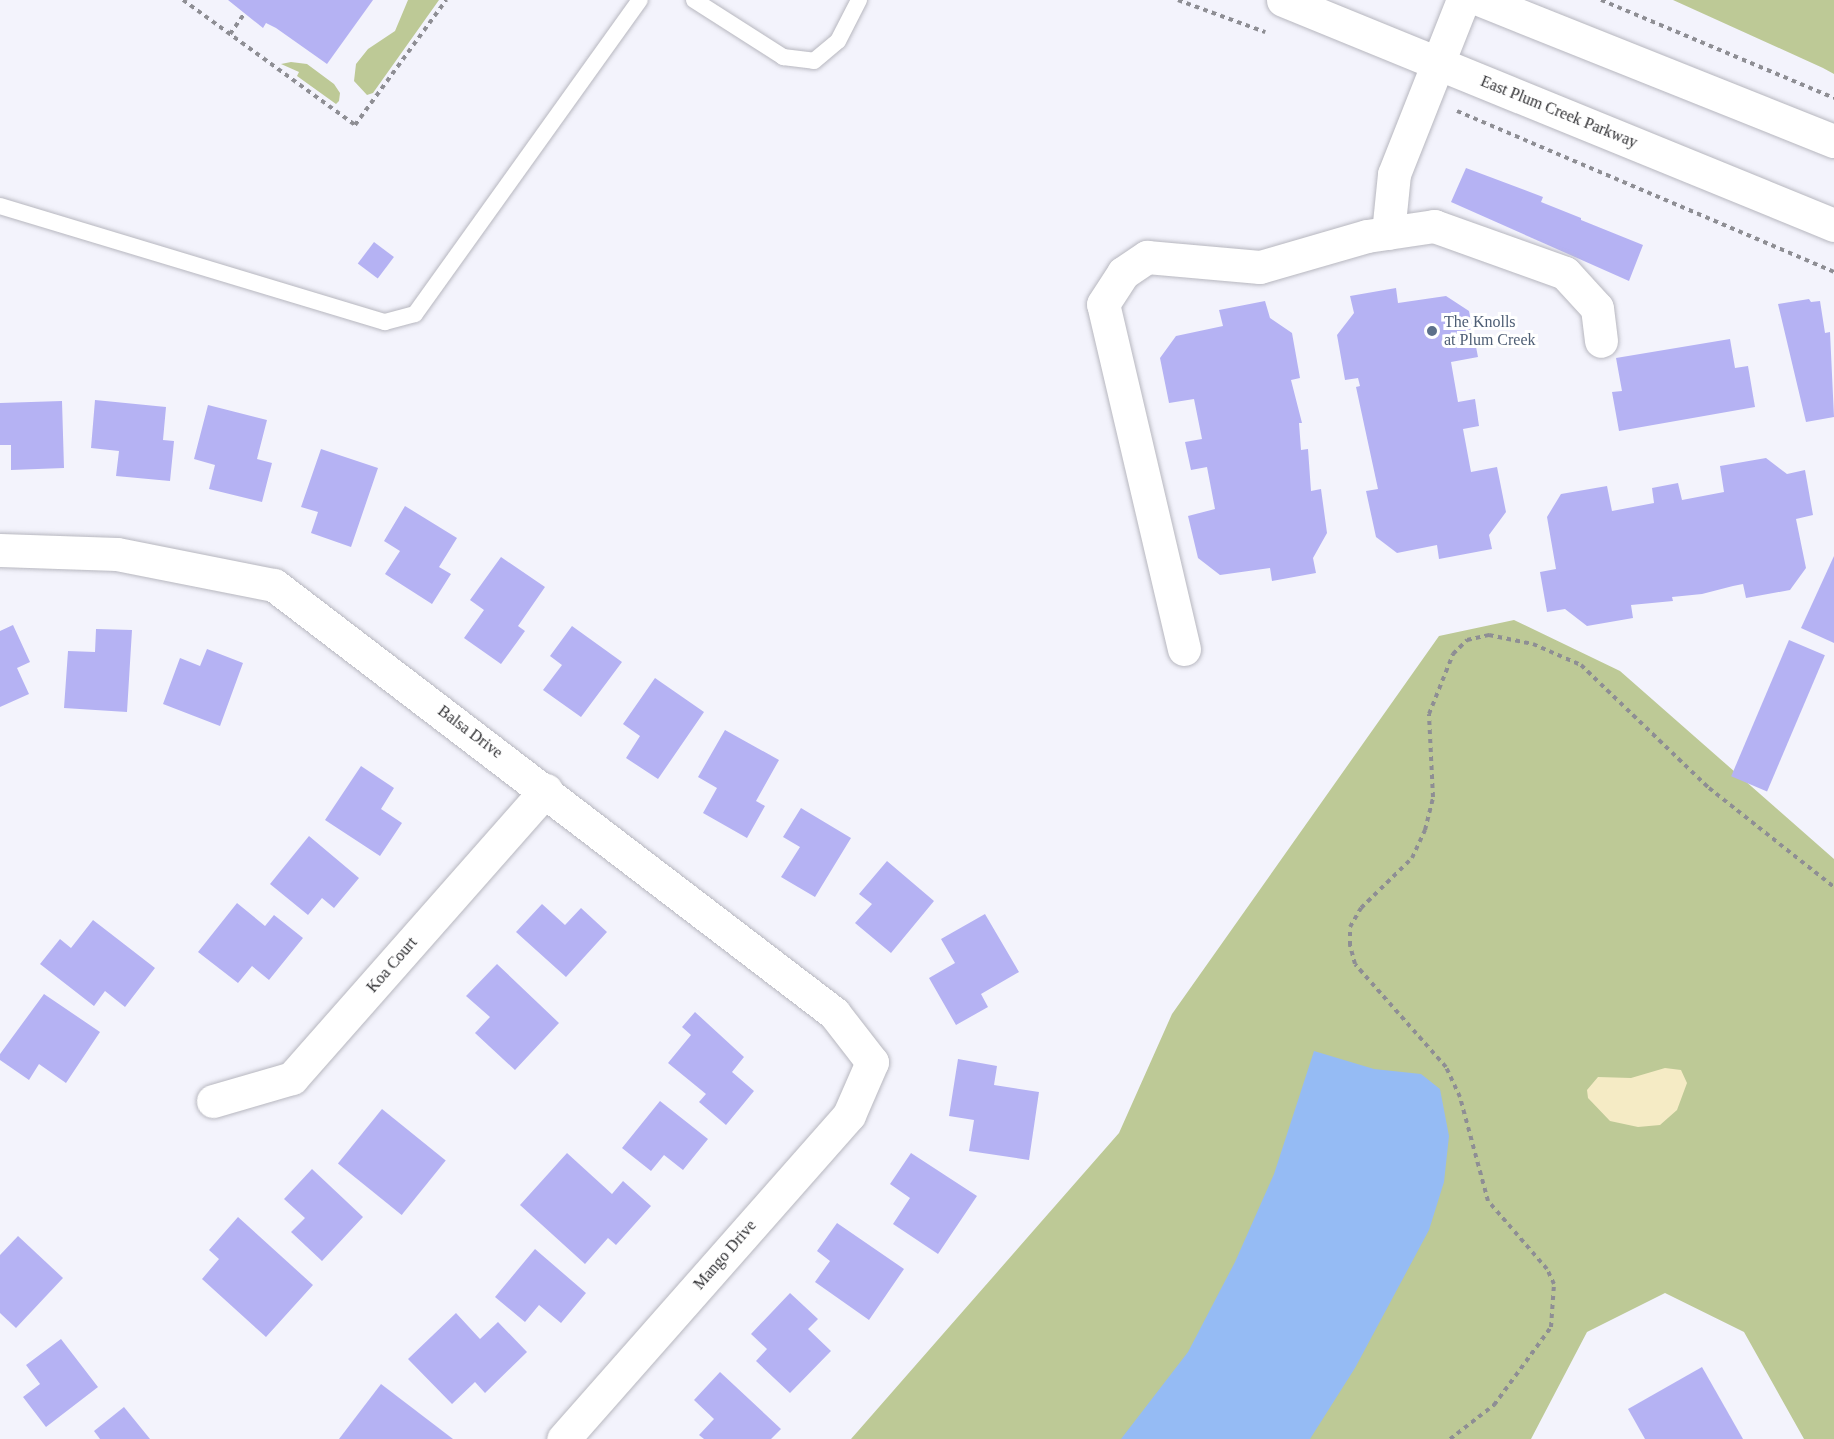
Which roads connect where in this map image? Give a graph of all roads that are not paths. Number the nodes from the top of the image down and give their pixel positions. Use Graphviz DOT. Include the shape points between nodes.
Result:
graph roads {
  1 [pos="640,0"];
  2 [pos="694,0"];
  3 [pos="859,0"];
  4 [pos="1283,0"];
  5 [pos="1463,0"];
  6 [pos="1481,0"];
  7 [pos="1437,62"];
  8 [pos="1834,141"];
  9 [pos="0,206"];
  10 [pos="1834,225"];
  11 [pos="1388,233"];
  12 [pos="1601,341"];
  13 [pos="0,550"];
  14 [pos="1184,649"];
  15 [pos="546,790"];
  16 [pos="872,1062"];
  17 [pos="213,1101"];
  18 [pos="563,1439"];
  1 -- 9 [label="lane" via="415,314 384,322"];
  2 -- 3 [label="lane" via="783,57 814,61 838,41"];
  4 -- 7 [label="street, East Plum Creek Parkway"];
  5 -- 7 [label="street"];
  6 -- 8 [label="street"];
  7 -- 10 [label="street, East Plum Creek Parkway"];
  7 -- 11 [label="street" via="1394,174"];
  11 -- 12 [label="street" via="1434,226 1565,273 1597,308"];
  11 -- 14 [label="street" via="1260,267 1147,256 1123,273 1103,304"];
  13 -- 15 [label="street, Balsa Drive" via="117,554 274,585"];
  15 -- 16 [label="street, Balsa Drive" via="834,1013"];
  15 -- 17 [label="street, Koa Court" via="292,1078"];
  16 -- 18 [label="street, Mango Drive" via="849,1115"];
}
